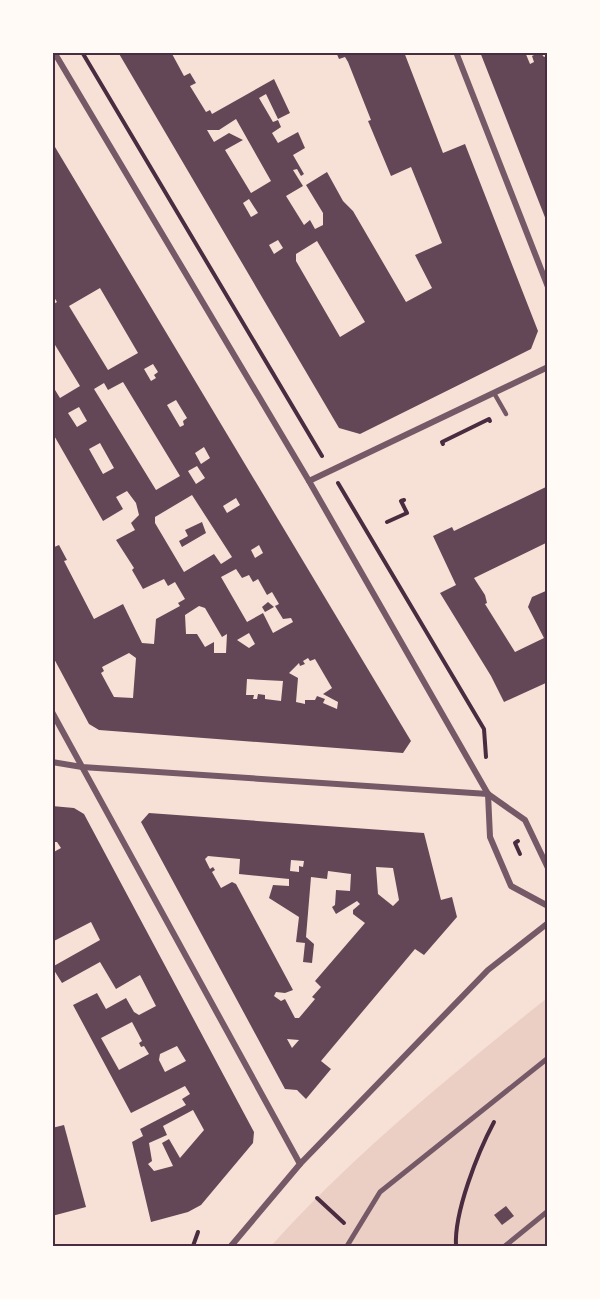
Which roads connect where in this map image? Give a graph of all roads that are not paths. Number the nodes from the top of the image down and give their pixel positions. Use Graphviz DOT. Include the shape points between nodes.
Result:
graph roads {
  1 [pos="54,52"];
  2 [pos="456,52"];
  3 [pos="548,287"];
  4 [pos="548,367"];
  5 [pos="494,393"];
  6 [pos="506,414"];
  7 [pos="309,481"];
  8 [pos="52,712"];
  9 [pos="52,762"];
  10 [pos="82,767"];
  11 [pos="488,794"];
  12 [pos="548,868"];
  13 [pos="548,896"];
  14 [pos="547,905"];
  15 [pos="548,923"];
  16 [pos="548,1058"];
  17 [pos="300,1164"];
  18 [pos="548,1211"];
  19 [pos="231,1246"];
  20 [pos="347,1246"];
  21 [pos="505,1246"];
  1 -- 7 [label="street"];
  2 -- 3 [label="street"];
  4 -- 5 [label="street"];
  5 -- 6 [label="lane"];
  5 -- 7 [label="street"];
  7 -- 11 [label="street"];
  8 -- 10 [label="street"];
  9 -- 10 [label="street"];
  10 -- 11 [label="street"];
  10 -- 17 [label="street"];
  11 -- 12 [label="street" via="525,820"];
  11 -- 14 [label="street" via="490,837 511,886"];
  13 -- 14 [label="street"];
  15 -- 17 [label="street" via="488,970"];
  16 -- 20 [label="street" via="380,1192"];
  17 -- 19 [label="street"];
  18 -- 21 [label="street"];
}
